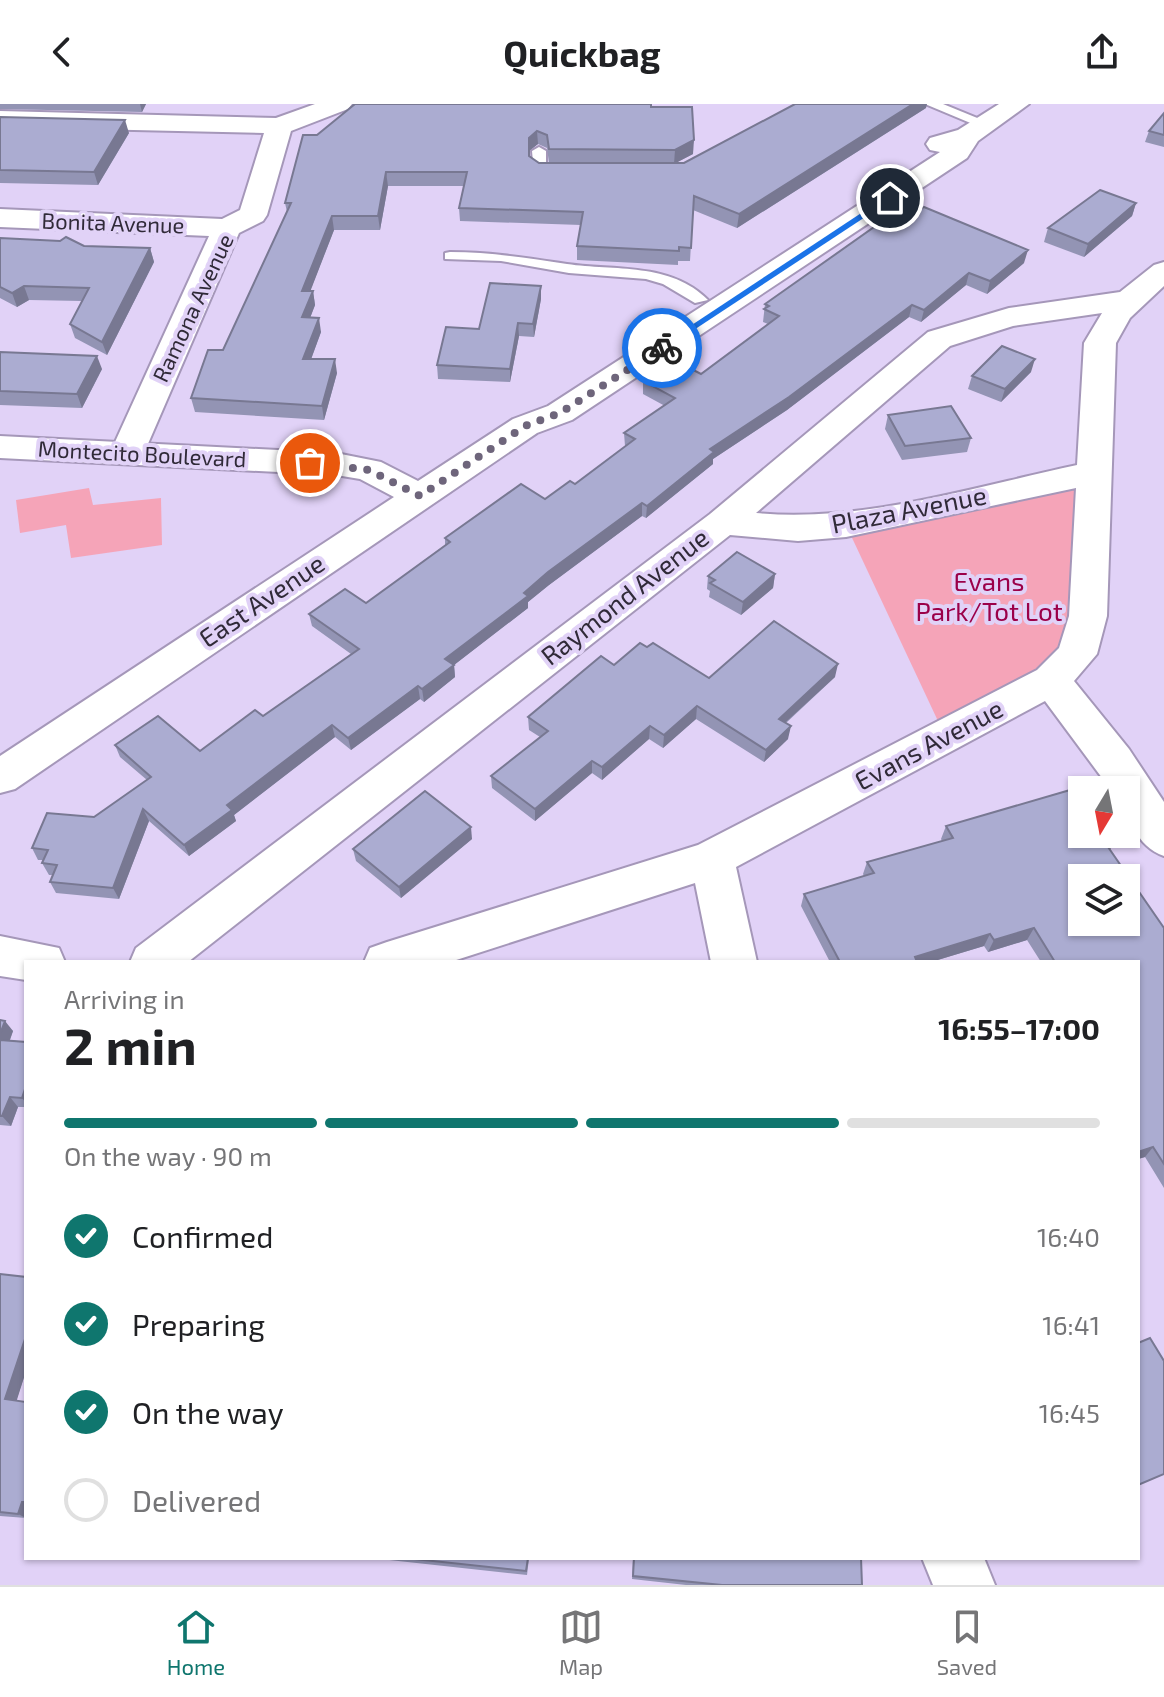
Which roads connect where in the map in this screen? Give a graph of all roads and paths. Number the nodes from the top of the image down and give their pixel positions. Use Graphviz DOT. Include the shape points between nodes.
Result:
graph roads {
  1 [pos="339,104"];
  2 [pos="931,104"];
  3 [pos="1016,104"];
  4 [pos="0,119"];
  5 [pos="279,126"];
  6 [pos="976,130"];
  7 [pos="539,151"];
  8 [pos="570,171"];
  9 [pos="0,218"];
  10 [pos="227,228"];
  11 [pos="450,256"];
  12 [pos="1164,271"];
  13 [pos="700,300"];
  14 [pos="1124,301"];
  15 [pos="525,426"];
  16 [pos="0,447"];
  17 [pos="127,453"];
  18 [pos="1093,473"];
  19 [pos="420,496"];
  20 [pos="723,522"];
  21 [pos="1051,680"];
  22 [pos="0,777"];
  23 [pos="1164,838"];
  24 [pos="712,859"];
  25 [pos="0,956"];
  26 [pos="28,960"];
  27 [pos="156,960"];
  28 [pos="393,960"];
  29 [pos="734,960"];
  30 [pos="954,1560"];
  31 [pos="964,1585"];
  1 -- 5 [label="street"];
  2 -- 6 [label="lane"];
  3 -- 6 [label="street, East Avenue"];
  4 -- 5 [label="street"];
  5 -- 10 [label="street, Ramona Avenue" via="253,215"];
  6 -- 13 [label="street, East Avenue" via="944,141"];
  6 -- 15 [label="street, East Avenue" via="958,152 890,198 560,413"];
  7 -- 8 [label="lane" via="539,170"];
  9 -- 10 [label="street, Bonita Avenue"];
  10 -- 17 [label="street, Ramona Avenue"];
  11 -- 13 [label="lane" via="647,275"];
  12 -- 14 [label="street, Evans Avenue"];
  13 -- 15 [label="street, East Avenue" via="551,396"];
  14 -- 18 [label="street, Evans Avenue" via="1100,343"];
  14 -- 20 [label="street, Raymond Avenue" via="1009,317 939,339"];
  15 -- 19 [label="street, East Avenue"];
  16 -- 17 [label="street, Montecito Boulevard"];
  17 -- 19 [label="street, Montecito Boulevard" via="355,466"];
  18 -- 20 [label="street, Plaza Avenue" via="846,525 798,529"];
  18 -- 21 [label="street, Evans Avenue" via="1088,616 1077,654"];
  19 -- 22 [label="street, East Avenue"];
  20 -- 27 [label="street, Raymond Avenue"];
  21 -- 23 [label="street" via="1114,760"];
  21 -- 24 [label="street, Evans Avenue"];
  24 -- 28 [label="street, Evans Avenue"];
  24 -- 29 [label="street"];
  25 -- 26 [label="street"];
  30 -- 31 [label="street"];
}
